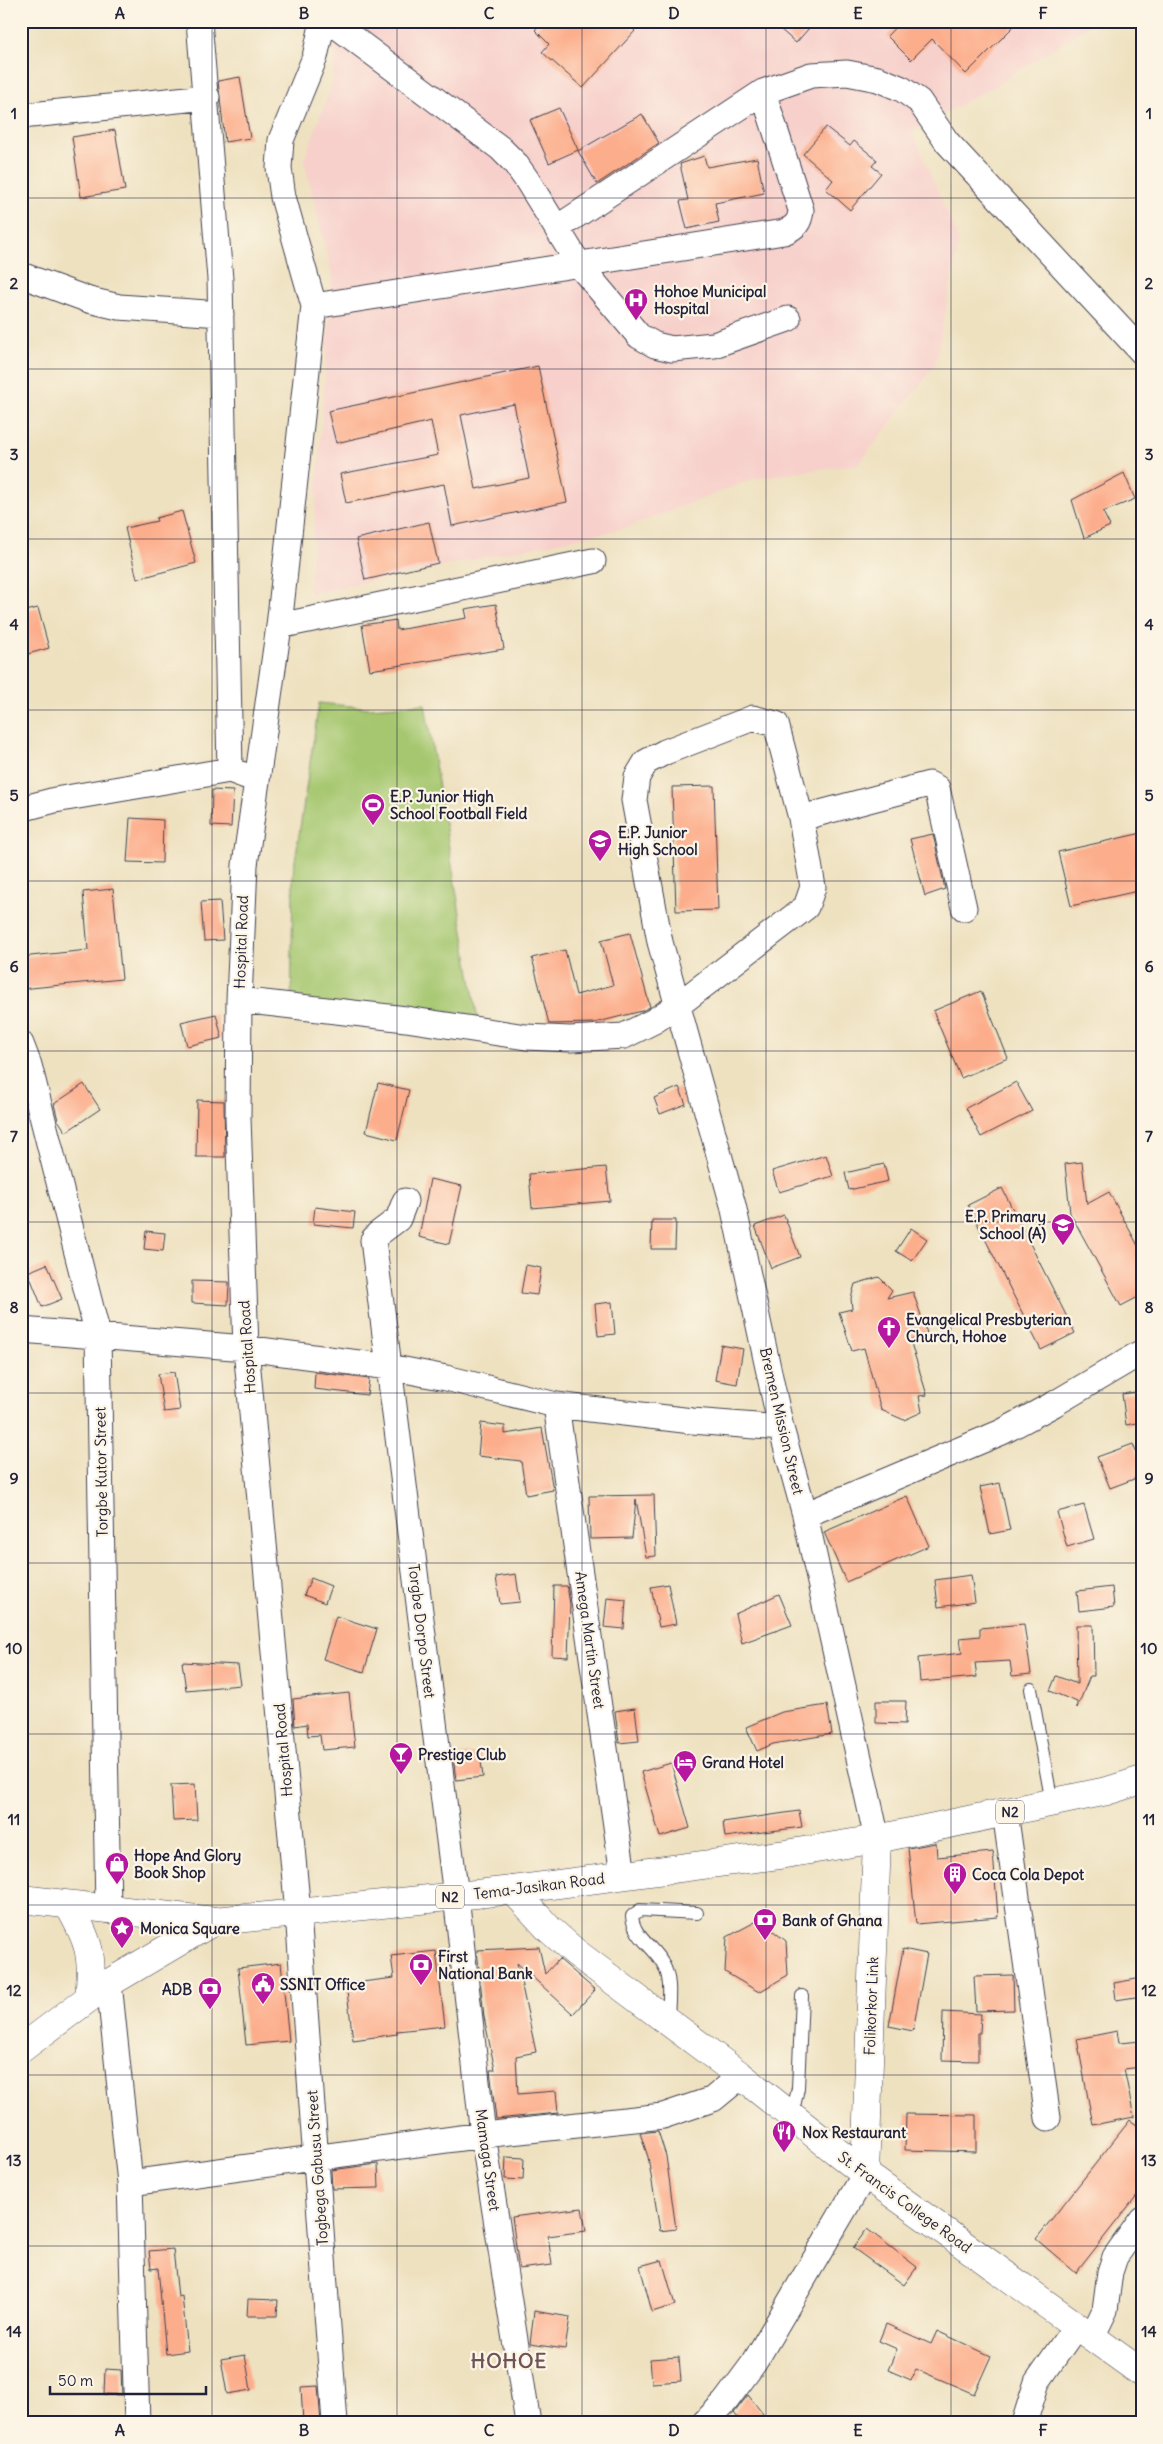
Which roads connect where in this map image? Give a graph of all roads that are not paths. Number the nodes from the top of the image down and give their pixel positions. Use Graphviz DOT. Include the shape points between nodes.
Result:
graph roads {
  1 [pos="199,21"];
  2 [pos="323,21"];
  3 [pos="330,21"];
  4 [pos="763,92"];
  5 [pos="207,97"];
  6 [pos="21,116"];
  7 [pos="557,228"];
  8 [pos="580,266"];
  9 [pos="21,275"];
  10 [pos="314,306"];
  11 [pos="221,314"];
  12 [pos="788,319"];
  13 [pos="1142,352"];
  14 [pos="593,561"];
  15 [pos="279,626"];
  16 [pos="230,770"];
  17 [pos="258,780"];
  18 [pos="21,808"];
  19 [pos="801,818"];
  20 [pos="964,908"];
  21 [pos="239,1000"];
  22 [pos="678,1005"];
  23 [pos="24,1058"];
  24 [pos="405,1200"];
  25 [pos="21,1330"];
  26 [pos="98,1335"];
  27 [pos="246,1348"];
  28 [pos="1142,1352"];
  29 [pos="389,1367"];
  30 [pos="556,1405"];
  31 [pos="781,1428"];
  32 [pos="805,1515"];
  33 [pos="1031,1689"];
  34 [pos="1142,1780"];
  35 [pos="1052,1803"];
  36 [pos="1005,1812"];
  37 [pos="877,1839"];
  38 [pos="623,1875"];
  39 [pos="513,1890"];
  40 [pos="456,1896"];
  41 [pos="21,1899"];
  42 [pos="69,1906"];
  43 [pos="108,1910"];
  44 [pos="697,1912"];
  45 [pos="298,1913"];
  46 [pos="214,1921"];
  47 [pos="99,1990"];
  48 [pos="802,1996"];
  49 [pos="668,2022"];
  50 [pos="21,2049"];
  51 [pos="741,2076"];
  52 [pos="792,2116"];
  53 [pos="1048,2118"];
  54 [pos="483,2135"];
  55 [pos="316,2156"];
  56 [pos="865,2174"];
  57 [pos="130,2183"];
  58 [pos="1142,2219"];
  59 [pos="1084,2331"];
  60 [pos="1142,2373"];
  61 [pos="137,2423"];
  62 [pos="335,2423"];
  63 [pos="528,2423"];
  64 [pos="704,2423"];
  65 [pos="1024,2423"];
  1 -- 5 [label="street"];
  2 -- 10 [label="street" via="315,58 281,140 279,168 283,197"];
  3 -- 7 [label="street" via="500,148 515,163"];
  4 -- 7 [label="street"];
  4 -- 8 [label="street" via="801,210 800,220 793,228"];
  4 -- 13 [label="street" via="811,75 847,73 878,79 902,89 919,101 947,142"];
  5 -- 6 [label="street"];
  5 -- 11 [label="street"];
  7 -- 8 [label="street"];
  8 -- 10 [label="street"];
  8 -- 12 [label="street" via="639,336 655,346 672,350 714,345"];
  9 -- 11 [label="street" via="89,300 119,307"];
  10 -- 15 [label="street, Hospital Road"];
  11 -- 16 [label="street"];
  14 -- 15 [label="street"];
  15 -- 17 [label="street, Hospital Road"];
  16 -- 17 [label="street"];
  16 -- 18 [label="street"];
  17 -- 21 [label="street, Hospital Road" via="245,865"];
  19 -- 20 [label="street" via="929,784 936,788"];
  19 -- 22 [label="street, Bremen Mission Street" via="813,887 806,906"];
  19 -- 22 [label="street, Bremen Mission Street" via="776,724 768,720 754,718 646,762 637,777 634,800 660,942"];
  21 -- 22 [label="street, Bremen Mission Street" via="406,1019 526,1037 570,1039 624,1036"];
  21 -- 27 [label="street, Hospital Road" via="238,1118"];
  22 -- 31 [label="street, Bremen Mission Street" via="733,1204"];
  23 -- 26 [label="street, Torgbe Kutor Street"];
  24 -- 29 [label="street, Torgbe Dorpo Street" via="398,1219 373,1240"];
  25 -- 26 [label="street"];
  26 -- 27 [label="street"];
  26 -- 43 [label="street, Torgbe Kutor Street"];
  27 -- 29 [label="street"];
  27 -- 45 [label="street, Hospital Road"];
  28 -- 32 [label="street" via="1009,1428"];
  29 -- 30 [label="street"];
  29 -- 40 [label="street, Torgbe Dorpo Street"];
  30 -- 31 [label="street"];
  30 -- 38 [label="street, Amega Martin Street"];
  31 -- 32 [label="street, Bremen Mission Street"];
  32 -- 37 [label="street, Bremen Mission Street"];
  33 -- 35 [label="lane"];
  34 -- 35 [label="main road, N2"];
  35 -- 36 [label="main road, N2"];
  36 -- 37 [label="main road, N2"];
  36 -- 53 [label="street"];
  37 -- 38 [label="main road, Tema-Jasikan Road / N2"];
  37 -- 56 [label="main road, Folikorkor Link"];
  38 -- 39 [label="main road, Tema-Jasikan Road / N2"];
  39 -- 40 [label="main road, Tema-Jasikan Road / N2"];
  39 -- 49 [label="main road, St. Francis College Road" via="575,1952"];
  40 -- 45 [label="main road, Tema-Jasikan Road / N2"];
  40 -- 54 [label="street, Mamaga Street"];
  41 -- 42 [label="main road, Tema-Jasikan Road / N2"];
  42 -- 43 [label="main road, Tema-Jasikan Road / N2"];
  42 -- 47 [label="main road" via="85,1934 92,1973"];
  43 -- 46 [label="main road, Tema-Jasikan Road / N2"];
  44 -- 49 [label="lane" via="640,1910 632,1916 632,1926 663,1964 669,1979"];
  45 -- 46 [label="main road, Tema-Jasikan Road / N2"];
  45 -- 55 [label="street, Togbega Gabusu Street"];
  46 -- 47 [label="main road"];
  47 -- 50 [label="main road"];
  47 -- 57 [label="street"];
  48 -- 52 [label="lane" via="798,2088"];
  49 -- 51 [label="main road, St. Francis College Road"];
  51 -- 52 [label="main road, St. Francis College Road"];
  51 -- 54 [label="street" via="713,2098 663,2116"];
  52 -- 56 [label="main road, St. Francis College Road"];
  54 -- 55 [label="street"];
  54 -- 63 [label="street, Mamaga Street"];
  55 -- 57 [label="street"];
  55 -- 62 [label="street, Togbega Gabusu Street"];
  56 -- 59 [label="main road, St. Francis College Road"];
  56 -- 64 [label="street" via="754,2363 725,2402"];
  57 -- 61 [label="street"];
  58 -- 59 [label="street" via="1115,2257 1106,2310"];
  59 -- 60 [label="main road, St. Francis College Road"];
  59 -- 65 [label="street" via="1037,2382"];
}
